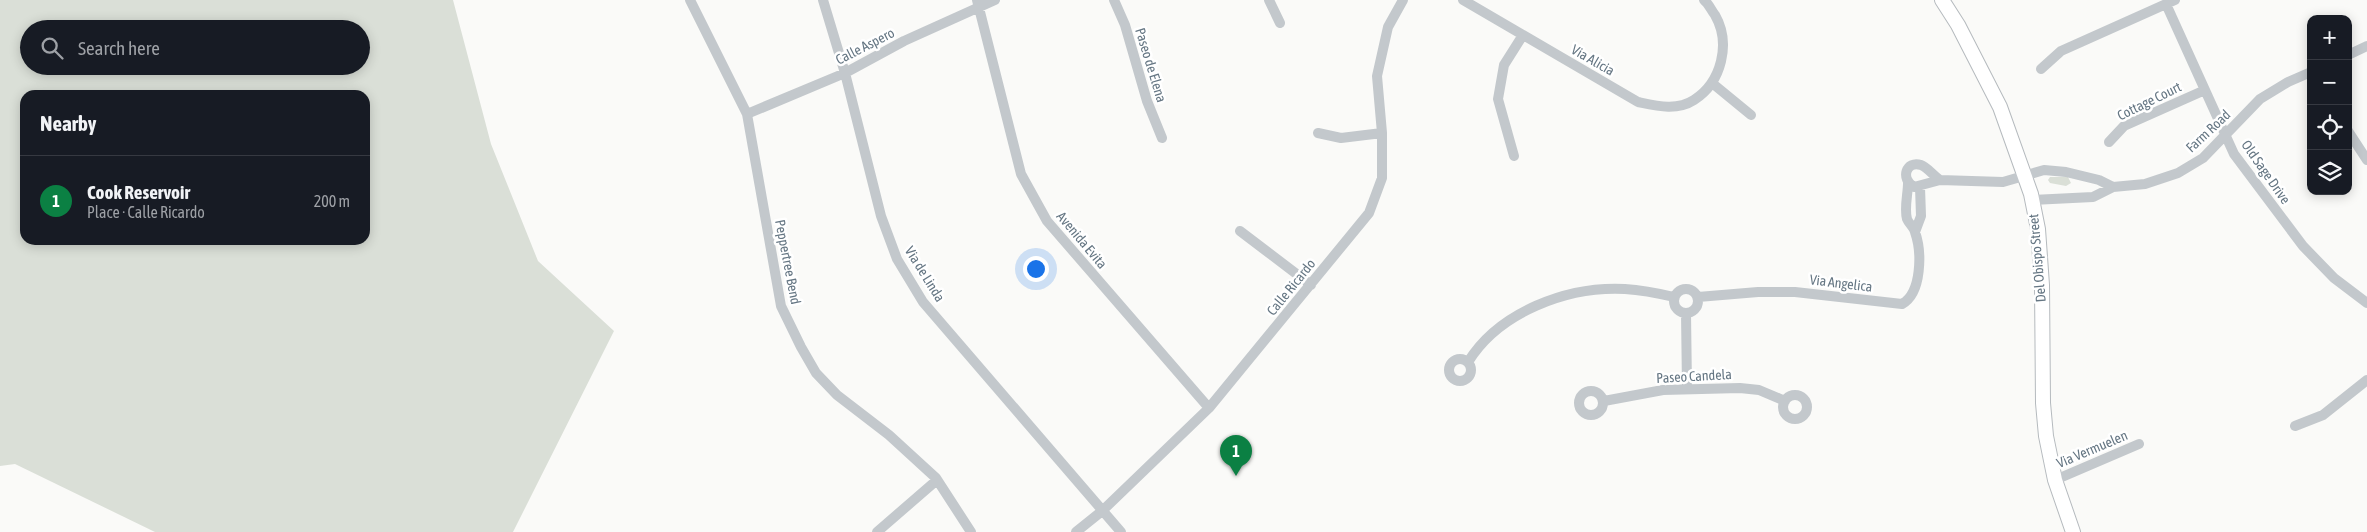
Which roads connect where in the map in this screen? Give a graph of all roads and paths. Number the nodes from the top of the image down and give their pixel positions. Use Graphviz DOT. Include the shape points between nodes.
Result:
graph roads {
  1 [pos="690,0"];
  2 [pos="823,0"];
  3 [pos="995,0"];
  4 [pos="1114,0"];
  5 [pos="1269,0"];
  6 [pos="1403,0"];
  7 [pos="1464,0"];
  8 [pos="1704,0"];
  9 [pos="1942,0"];
  10 [pos="2171,2"];
  11 [pos="978,4"];
  12 [pos="1280,24"];
  13 [pos="1523,35"];
  14 [pos="2367,46"];
  15 [pos="2352,53"];
  16 [pos="2041,69"];
  17 [pos="845,73"];
  18 [pos="2307,74"];
  19 [pos="1712,83"];
  20 [pos="2205,90"];
  21 [pos="746,114"];
  22 [pos="1751,115"];
  23 [pos="1318,132"];
  24 [pos="1382,133"];
  25 [pos="2226,135"];
  26 [pos="2352,137"];
  27 [pos="1162,138"];
  28 [pos="2109,142"];
  29 [pos="1514,156"];
  30 [pos="2367,160"];
  31 [pos="2024,175"];
  32 [pos="1940,180"];
  33 [pos="1908,184"];
  34 [pos="1920,187"];
  35 [pos="2113,187"];
  36 [pos="2032,200"];
  37 [pos="1240,231"];
  38 [pos="1915,232"];
  39 [pos="1311,285"];
  40 [pos="1674,297"];
  41 [pos="1698,298"];
  42 [pos="2367,303"];
  43 [pos="1686,313"];
  44 [pos="1468,362"];
  45 [pos="2367,380"];
  46 [pos="1687,388"];
  47 [pos="1604,401"];
  48 [pos="1785,401"];
  49 [pos="1209,408"];
  50 [pos="2295,426"];
  51 [pos="2139,444"];
  52 [pos="937,480"];
  53 [pos="2055,480"];
  54 [pos="1102,510"];
  55 [pos="877,532"];
  56 [pos="971,532"];
  57 [pos="1076,532"];
  58 [pos="1121,532"];
  59 [pos="2073,532"];
  1 -- 21 [label="street, Peppertree Bend"];
  2 -- 17 [label="street, Via de Linda"];
  3 -- 11 [label="street, Calle Aspero"];
  4 -- 27 [label="street, Paseo de Elena"];
  5 -- 12 [label="street"];
  6 -- 24 [label="street, Calle Ricardo" via="1388,27 1377,76"];
  7 -- 13 [label="street, Via Alicia"];
  8 -- 19 [label="street" via="1721,26 1724,54"];
  9 -- 31 [label="main road, Del Obispo Street" via="2000,107"];
  10 -- 16 [label="street" via="2061,51"];
  10 -- 20 [label="street, Old Sage Drive"];
  11 -- 17 [label="street, Calle Aspero"];
  11 -- 49 [label="street, Avenida Evita" via="1022,174 1047,221"];
  13 -- 19 [label="street, Via Alicia" via="1638,102 1666,108 1693,100"];
  13 -- 29 [label="street" via="1504,65 1498,99"];
  14 -- 15 [label="street"];
  17 -- 21 [label="street, Calle Aspero"];
  17 -- 54 [label="street, Via de Linda" via="881,216 897,259 923,302"];
  18 -- 25 [label="street, Farm Road" via="2260,100"];
  19 -- 22 [label="street"];
  20 -- 25 [label="street, Old Sage Drive"];
  20 -- 28 [label="street, Cottage Court" via="2124,126"];
  21 -- 52 [label="street, Peppertree Bend" via="781,306 801,346 816,373 837,396 889,435"];
  23 -- 24 [label="street" via="1341,138"];
  24 -- 39 [label="street, Calle Ricardo" via="1382,178 1369,213"];
  25 -- 35 [label="street, Farm Road" via="2203,158 2178,173 2146,184"];
  25 -- 42 [label="street, Old Sage Drive" via="2234,154 2303,246 2334,278"];
  26 -- 30 [label="street"];
  31 -- 32 [label="street, Farm Road" via="2003,182"];
  31 -- 35 [label="street, Farm Road" via="2044,170 2066,172"];
  31 -- 36 [label="main road, Del Obispo Street"];
  32 -- 33 [label="street, Via Angelica" via="1918,164 1906,170"];
  32 -- 34 [label="street"];
  33 -- 34 [label="street"];
  33 -- 38 [label="street, Via Angelica" via="1907,219"];
  34 -- 38 [label="street, Via Angelica" via="1921,216"];
  35 -- 36 [label="street, Farm Road" via="2093,197"];
  36 -- 53 [label="main road, Del Obispo Street" via="2038,229 2042,285 2042,403"];
  37 -- 39 [label="street"];
  38 -- 41 [label="street, Via Angelica" via="1917,282 1910,300 1902,304 1796,292"];
  39 -- 49 [label="street, Calle Ricardo"];
  40 -- 41 [label="street, Via Angelica" via="1678,290 1686,288 1694,290"];
  40 -- 43 [label="street" via="1674,305"];
  40 -- 44 [label="street" via="1622,288 1571,294 1510,320 1478,346"];
  41 -- 43 [label="street" via="1696,308"];
  43 -- 46 [label="street"];
  45 -- 50 [label="street" via="2323,415"];
  46 -- 47 [label="street, Paseo Candela"];
  46 -- 48 [label="street, Paseo Candela" via="1758,390"];
  49 -- 54 [label="street, Calle Ricardo"];
  51 -- 53 [label="street, Via Vermuelen"];
  52 -- 55 [label="street"];
  52 -- 56 [label="street, Peppertree Bend"];
  53 -- 59 [label="main road, Del Obispo Street"];
  54 -- 57 [label="street, Calle Ricardo"];
  54 -- 58 [label="street, Via de Linda"];
}
